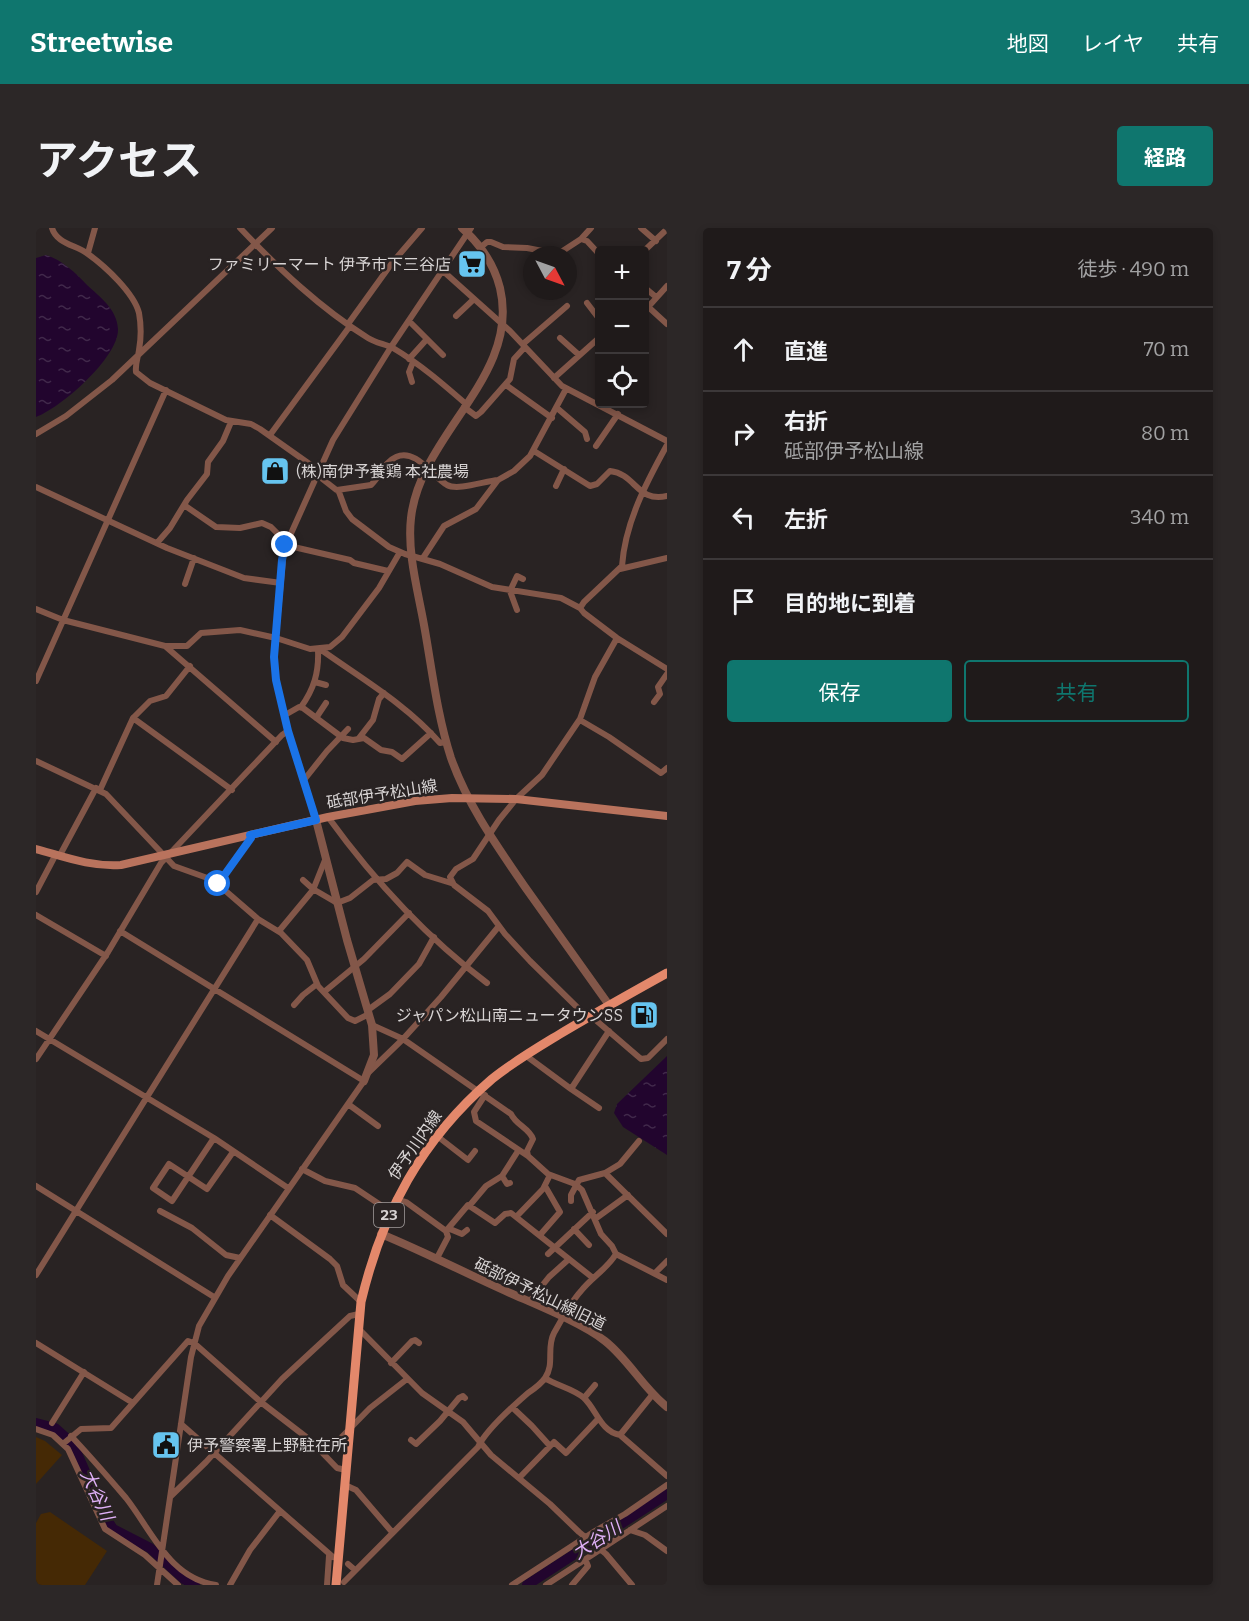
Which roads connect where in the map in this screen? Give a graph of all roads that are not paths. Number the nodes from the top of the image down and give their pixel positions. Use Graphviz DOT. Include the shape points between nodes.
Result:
graph roads {
  1 [pos="52,228"];
  2 [pos="95,228"];
  3 [pos="240,228"];
  4 [pos="273,228"];
  5 [pos="422,228"];
  6 [pos="591,228"];
  7 [pos="641,228"];
  8 [pos="667,229"];
  9 [pos="467,230"];
  10 [pos="582,239"];
  11 [pos="656,241"];
  12 [pos="255,244"];
  13 [pos="481,247"];
  14 [pos="649,247"];
  15 [pos="595,250"];
  16 [pos="87,253"];
  17 [pos="442,271"];
  18 [pos="667,286"];
  19 [pos="649,291"];
  20 [pos="656,297"];
  21 [pos="474,299"];
  22 [pos="649,302"];
  23 [pos="587,303"];
  24 [pos="567,306"];
  25 [pos="649,306"];
  26 [pos="595,313"];
  27 [pos="456,316"];
  28 [pos="409,321"];
  29 [pos="503,324"];
  30 [pos="667,324"];
  31 [pos="349,325"];
  32 [pos="560,338"];
  33 [pos="427,339"];
  34 [pos="595,342"];
  35 [pos="524,346"];
  36 [pos="391,347"];
  37 [pos="139,352"];
  38 [pos="443,355"];
  39 [pos="579,356"];
  40 [pos="411,360"];
  41 [pos="554,378"];
  42 [pos="412,382"];
  43 [pos="506,385"];
  44 [pos="566,389"];
  45 [pos="166,390"];
  46 [pos="465,406"];
  47 [pos="557,408"];
  48 [pos="618,414"];
  49 [pos="552,418"];
  50 [pos="231,422"];
  51 [pos="36,434"];
  52 [pos="270,435"];
  53 [pos="587,438"];
  54 [pos="667,441"];
  55 [pos="667,445"];
  56 [pos="596,446"];
  57 [pos="534,451"];
  58 [pos="427,467"];
  59 [pos="564,469"];
  60 [pos="317,472"];
  61 [pos="498,480"];
  62 [pos="556,486"];
  63 [pos="36,487"];
  64 [pos="337,490"];
  65 [pos="642,492"];
  66 [pos="667,496"];
  67 [pos="183,505"];
  68 [pos="108,521"];
  69 [pos="157,543"];
  70 [pos="286,543"];
  71 [pos="400,552"];
  72 [pos="412,556"];
  73 [pos="194,558"];
  74 [pos="423,558"];
  75 [pos="667,558"];
  76 [pos="620,569"];
  77 [pos="388,571"];
  78 [pos="523,579"];
  79 [pos="281,583"];
  80 [pos="185,584"];
  81 [pos="510,591"];
  82 [pos="580,608"];
  83 [pos="36,609"];
  84 [pos="517,610"];
  85 [pos="63,620"];
  86 [pos="276,638"];
  87 [pos="617,638"];
  88 [pos="165,646"];
  89 [pos="319,650"];
  90 [pos="190,666"];
  91 [pos="667,669"];
  92 [pos="667,674"];
  93 [pos="36,681"];
  94 [pos="315,682"];
  95 [pos="326,685"];
  96 [pos="384,693"];
  97 [pos="326,702"];
  98 [pos="654,702"];
  99 [pos="301,707"];
  100 [pos="285,716"];
  101 [pos="133,718"];
  102 [pos="316,718"];
  103 [pos="580,720"];
  104 [pos="348,729"];
  105 [pos="288,731"];
  106 [pos="431,733"];
  107 [pos="340,737"];
  108 [pos="359,738"];
  109 [pos="276,742"];
  110 [pos="446,742"];
  111 [pos="36,761"];
  112 [pos="667,768"];
  113 [pos="661,773"];
  114 [pos="666,779"];
  115 [pos="304,780"];
  116 [pos="98,789"];
  117 [pos="232,790"];
  118 [pos="468,798"];
  119 [pos="516,799"];
  120 [pos="667,816"];
  121 [pos="328,817"];
  122 [pos="316,820"];
  123 [pos="250,835"];
  124 [pos="489,835"];
  125 [pos="36,849"];
  126 [pos="58,855"];
  127 [pos="167,856"];
  128 [pos="326,860"];
  129 [pos="377,879"];
  130 [pos="303,880"];
  131 [pos="451,883"];
  132 [pos="218,884"];
  133 [pos="313,889"];
  134 [pos="36,892"];
  135 [pos="337,903"];
  136 [pos="409,913"];
  137 [pos="36,915"];
  138 [pos="258,919"];
  139 [pos="499,926"];
  140 [pos="120,931"];
  141 [pos="279,932"];
  142 [pos="434,937"];
  143 [pos="106,956"];
  144 [pos="355,965"];
  145 [pos="464,967"];
  146 [pos="667,973"];
  147 [pos="487,983"];
  148 [pos="317,984"];
  149 [pos="215,989"];
  150 [pos="324,992"];
  151 [pos="294,1005"];
  152 [pos="609,1005"];
  153 [pos="368,1012"];
  154 [pos="589,1017"];
  155 [pos="372,1025"];
  156 [pos="36,1031"];
  157 [pos="609,1031"];
  158 [pos="403,1039"];
  159 [pos="667,1039"];
  160 [pos="50,1040"];
  161 [pos="525,1055"];
  162 [pos="36,1059"];
  163 [pos="369,1072"];
  164 [pos="364,1081"];
  165 [pos="570,1089"];
  166 [pos="482,1093"];
  167 [pos="146,1099"];
  168 [pos="348,1104"];
  169 [pos="599,1108"];
  170 [pos="378,1126"];
  171 [pos="437,1136"];
  172 [pos="214,1138"];
  173 [pos="639,1141"];
  174 [pos="518,1150"];
  175 [pos="475,1151"];
  176 [pos="233,1152"];
  177 [pos="528,1156"];
  178 [pos="302,1169"];
  179 [pos="605,1173"];
  180 [pos="550,1175"];
  181 [pos="502,1176"];
  182 [pos="188,1177"];
  183 [pos="510,1183"];
  184 [pos="576,1185"];
  185 [pos="36,1186"];
  186 [pos="545,1186"];
  187 [pos="288,1188"];
  188 [pos="628,1195"];
  189 [pos="396,1199"];
  190 [pos="571,1201"];
  191 [pos="470,1205"];
  192 [pos="77,1211"];
  193 [pos="160,1211"];
  194 [pos="391,1212"];
  195 [pos="270,1215"];
  196 [pos="517,1216"];
  197 [pos="594,1216"];
  198 [pos="574,1229"];
  199 [pos="468,1230"];
  200 [pos="446,1231"];
  201 [pos="381,1234"];
  202 [pos="667,1234"];
  203 [pos="540,1235"];
  204 [pos="589,1245"];
  205 [pos="554,1247"];
  206 [pos="548,1254"];
  207 [pos="616,1254"];
  208 [pos="240,1258"];
  209 [pos="437,1258"];
  210 [pos="569,1259"];
  211 [pos="667,1261"];
  212 [pos="655,1274"];
  213 [pos="36,1275"];
  214 [pos="593,1278"];
  215 [pos="667,1280"];
  216 [pos="214,1297"];
  217 [pos="361,1302"];
  218 [pos="529,1302"];
  219 [pos="359,1314"];
  220 [pos="563,1318"];
  221 [pos="358,1328"];
  222 [pos="36,1343"];
  223 [pos="194,1343"];
  224 [pos="418,1343"];
  225 [pos="391,1363"];
  226 [pos="84,1372"];
  227 [pos="406,1378"];
  228 [pos="545,1378"];
  229 [pos="595,1385"];
  230 [pos="653,1394"];
  231 [pos="465,1398"];
  232 [pos="584,1398"];
  233 [pos="133,1403"];
  234 [pos="262,1403"];
  235 [pos="667,1407"];
  236 [pos="513,1408"];
  237 [pos="449,1411"];
  238 [pos="598,1419"];
  239 [pos="52,1423"];
  240 [pos="181,1424"];
  241 [pos="36,1430"];
  242 [pos="349,1432"];
  243 [pos="620,1435"];
  244 [pos="67,1440"];
  245 [pos="411,1440"];
  246 [pos="480,1442"];
  247 [pos="550,1446"];
  248 [pos="322,1451"];
  249 [pos="214,1453"];
  250 [pos="346,1470"];
  251 [pos="667,1476"];
  252 [pos="519,1478"];
  253 [pos="345,1485"];
  254 [pos="667,1485"];
  255 [pos="171,1497"];
  256 [pos="667,1506"];
  257 [pos="280,1511"];
  258 [pos="630,1530"];
  259 [pos="392,1532"];
  260 [pos="586,1538"];
  261 [pos="600,1549"];
  262 [pos="667,1551"];
  263 [pos="161,1552"];
  264 [pos="585,1559"];
  265 [pos="348,1564"];
  266 [pos="160,1566"];
  267 [pos="355,1570"];
  268 [pos="340,1584"];
  269 [pos="157,1585"];
  270 [pos="178,1585"];
  271 [pos="216,1585"];
  272 [pos="230,1585"];
  273 [pos="327,1585"];
  274 [pos="512,1585"];
  275 [pos="546,1585"];
  276 [pos="572,1585"];
  277 [pos="632,1585"];
  1 -- 16 [label="street" via="60,239"];
  2 -- 16 [label="street"];
  3 -- 12 [label="street"];
  4 -- 12 [label="street"];
  5 -- 31 [label="street"];
  6 -- 10 [label="street"];
  7 -- 11 [label="street"];
  8 -- 11 [label="street"];
  9 -- 13 [label="street"];
  9 -- 17 [label="street"];
  10 -- 13 [label="street" via="558,254 491,242"];
  10 -- 15 [label="street"];
  11 -- 14 [label="street"];
  12 -- 31 [label="street" via="277,267"];
  12 -- 37 [label="street"];
  13 -- 29 [label="street" via="498,279"];
  16 -- 37 [label="street" via="133,299 139,313"];
  17 -- 21 [label="street"];
  17 -- 28 [label="street"];
  18 -- 20 [label="street"];
  19 -- 20 [label="street"];
  20 -- 22 [label="street"];
  21 -- 27 [label="street"];
  21 -- 29 [label="street"];
  23 -- 26 [label="street"];
  24 -- 35 [label="street"];
  25 -- 30 [label="street"];
  28 -- 33 [label="street"];
  28 -- 36 [label="street"];
  29 -- 35 [label="street"];
  29 -- 46 [label="street" via="491,363"];
  31 -- 36 [label="street" via="371,340"];
  31 -- 52 [label="street"];
  32 -- 39 [label="street"];
  33 -- 38 [label="street"];
  33 -- 40 [label="street"];
  34 -- 39 [label="street"];
  35 -- 41 [label="street"];
  35 -- 43 [label="street" via="512,363 512,375"];
  36 -- 40 [label="street"];
  36 -- 60 [label="street"];
  37 -- 45 [label="street" via="136,372"];
  37 -- 51 [label="street" via="94,394"];
  39 -- 41 [label="street"];
  40 -- 42 [label="street"];
  40 -- 46 [label="street"];
  41 -- 44 [label="street"];
  43 -- 46 [label="street" via="478,415"];
  43 -- 49 [label="street"];
  44 -- 47 [label="street"];
  44 -- 48 [label="street"];
  45 -- 50 [label="street"];
  45 -- 68 [label="street"];
  46 -- 58 [label="street"];
  47 -- 49 [label="street"];
  47 -- 53 [label="street"];
  48 -- 54 [label="street"];
  48 -- 56 [label="street"];
  49 -- 57 [label="street"];
  50 -- 52 [label="street" via="251,424"];
  50 -- 67 [label="street" via="208,462 207,474"];
  52 -- 60 [label="street"];
  55 -- 65 [label="street"];
  57 -- 59 [label="street"];
  57 -- 61 [label="street" via="514,471"];
  58 -- 61 [label="street" via="450,486"];
  58 -- 64 [label="street" via="398,456 371,484"];
  58 -- 72 [label="street" via="412,507"];
  59 -- 62 [label="street"];
  59 -- 65 [label="street" via="590,486 614,471"];
  60 -- 64 [label="street"];
  60 -- 70 [label="street"];
  61 -- 74 [label="street" via="476,509 444,526"];
  63 -- 68 [label="street"];
  64 -- 71 [label="street" via="352,519"];
  65 -- 66 [label="street" via="653,498"];
  65 -- 76 [label="street" via="624,544"];
  67 -- 69 [label="street"];
  67 -- 70 [label="street" via="216,527 240,528 262,523"];
  68 -- 69 [label="street"];
  68 -- 85 [label="street"];
  69 -- 73 [label="street"];
  70 -- 77 [label="street"];
  70 -- 79 [label="street"];
  71 -- 72 [label="street"];
  71 -- 77 [label="street"];
  72 -- 74 [label="street"];
  72 -- 110 [label="street"];
  73 -- 79 [label="street" via="244,578"];
  73 -- 80 [label="street"];
  74 -- 81 [label="street"];
  75 -- 76 [label="street"];
  76 -- 82 [label="street"];
  77 -- 89 [label="street" via="342,637"];
  78 -- 81 [label="street" via="517,576"];
  79 -- 86 [label="street"];
  81 -- 82 [label="street" via="554,596"];
  81 -- 84 [label="street"];
  82 -- 87 [label="street"];
  83 -- 85 [label="street"];
  85 -- 88 [label="street"];
  85 -- 93 [label="street"];
  86 -- 88 [label="street" via="240,630 201,633 182,648"];
  86 -- 89 [label="street"];
  86 -- 100 [label="street" via="276,680"];
  87 -- 91 [label="street"];
  87 -- 103 [label="street" via="595,677"];
  88 -- 90 [label="street"];
  89 -- 94 [label="street"];
  89 -- 96 [label="street"];
  90 -- 101 [label="street" via="166,696 150,701"];
  90 -- 109 [label="street"];
  92 -- 98 [label="street"];
  94 -- 95 [label="street"];
  94 -- 99 [label="street"];
  96 -- 106 [label="street"];
  96 -- 108 [label="street" via="373,720"];
  97 -- 102 [label="street"];
  99 -- 100 [label="street"];
  99 -- 102 [label="street"];
  100 -- 105 [label="street"];
  101 -- 116 [label="street"];
  101 -- 117 [label="street"];
  102 -- 107 [label="street"];
  103 -- 113 [label="street"];
  103 -- 119 [label="street" via="542,775"];
  104 -- 107 [label="street"];
  105 -- 109 [label="street"];
  105 -- 115 [label="street"];
  106 -- 108 [label="street" via="402,759"];
  106 -- 110 [label="street" via="440,743"];
  107 -- 108 [label="street"];
  107 -- 115 [label="street"];
  109 -- 117 [label="street"];
  110 -- 118 [label="street"];
  111 -- 116 [label="street"];
  112 -- 113 [label="street"];
  113 -- 114 [label="street"];
  115 -- 122 [label="street"];
  116 -- 126 [label="street"];
  116 -- 127 [label="street"];
  117 -- 127 [label="street"];
  118 -- 119 [label="main road, 砥部伊予松山線"];
  118 -- 121 [label="main road, 砥部伊予松山線" via="415,801"];
  118 -- 124 [label="street"];
  119 -- 120 [label="main road, 砥部伊予松山線"];
  119 -- 124 [label="street"];
  121 -- 122 [label="main road, 砥部伊予松山線"];
  121 -- 129 [label="street"];
  122 -- 123 [label="main road, 砥部伊予松山線"];
  122 -- 128 [label="street"];
  123 -- 127 [label="main road, 砥部伊予松山線"];
  123 -- 132 [label="street"];
  124 -- 131 [label="street" via="473,859 451,874"];
  124 -- 152 [label="street"];
  125 -- 126 [label="main road, 砥部伊予松山線"];
  126 -- 127 [label="main road, 砥部伊予松山線" via="108,866"];
  126 -- 134 [label="street"];
  127 -- 132 [label="street" via="178,869"];
  127 -- 140 [label="street"];
  128 -- 133 [label="street"];
  128 -- 135 [label="street"];
  129 -- 131 [label="street" via="394,875 407,862 425,874"];
  129 -- 135 [label="street"];
  129 -- 136 [label="street"];
  130 -- 133 [label="street"];
  131 -- 139 [label="street" via="488,911"];
  132 -- 138 [label="street"];
  133 -- 135 [label="street"];
  133 -- 141 [label="street"];
  135 -- 144 [label="street"];
  136 -- 142 [label="street"];
  136 -- 144 [label="street"];
  137 -- 143 [label="street"];
  138 -- 141 [label="street"];
  138 -- 149 [label="street"];
  139 -- 145 [label="street"];
  139 -- 154 [label="street"];
  140 -- 143 [label="street"];
  140 -- 149 [label="street"];
  141 -- 148 [label="street" via="307,960"];
  142 -- 145 [label="street"];
  142 -- 153 [label="street" via="419,964"];
  143 -- 160 [label="street"];
  144 -- 150 [label="street"];
  144 -- 153 [label="street"];
  145 -- 147 [label="street"];
  145 -- 158 [label="street"];
  146 -- 152 [label="main road, 伊予川内線 / 23"];
  148 -- 150 [label="street"];
  148 -- 151 [label="street"];
  149 -- 164 [label="street"];
  149 -- 167 [label="street"];
  150 -- 153 [label="street" via="351,1020 359,1020"];
  152 -- 154 [label="main road, 伊予川内線 / 23"];
  153 -- 155 [label="street"];
  154 -- 157 [label="street"];
  154 -- 161 [label="main road, 伊予川内線 / 23"];
  155 -- 158 [label="street"];
  155 -- 163 [label="street" via="374,1046"];
  156 -- 160 [label="street"];
  157 -- 159 [label="street" via="645,1059"];
  157 -- 165 [label="street"];
  158 -- 163 [label="street"];
  158 -- 166 [label="street"];
  160 -- 162 [label="street"];
  160 -- 167 [label="street"];
  161 -- 165 [label="street"];
  161 -- 166 [label="main road, 伊予川内線 / 23"];
  163 -- 164 [label="street"];
  164 -- 168 [label="street"];
  165 -- 169 [label="street"];
  166 -- 171 [label="main road, 伊予川内線 / 23" via="457,1112"];
  166 -- 174 [label="street" via="474,1112 476,1121"];
  166 -- 177 [label="street" via="531,1134"];
  167 -- 172 [label="street"];
  167 -- 192 [label="street"];
  168 -- 170 [label="street"];
  168 -- 178 [label="street"];
  171 -- 175 [label="street" via="468,1160"];
  171 -- 189 [label="main road, 伊予川内線 / 23"];
  172 -- 176 [label="street"];
  172 -- 182 [label="street"];
  173 -- 179 [label="street" via="625,1160"];
  174 -- 177 [label="street"];
  174 -- 181 [label="street"];
  176 -- 182 [label="street" via="207,1189"];
  176 -- 187 [label="street"];
  177 -- 180 [label="street"];
  178 -- 187 [label="street"];
  178 -- 194 [label="street" via="325,1181 355,1188"];
  179 -- 184 [label="street" via="581,1179"];
  179 -- 188 [label="street"];
  180 -- 184 [label="street"];
  180 -- 186 [label="street"];
  181 -- 183 [label="street"];
  181 -- 191 [label="street" via="486,1186"];
  182 -- 182 [label="street" via="169,1164 153,1188 172,1201"];
  184 -- 190 [label="street"];
  184 -- 197 [label="street"];
  185 -- 192 [label="street"];
  186 -- 196 [label="street"];
  186 -- 203 [label="street" via="560,1212"];
  187 -- 195 [label="street"];
  188 -- 197 [label="street"];
  188 -- 202 [label="street"];
  189 -- 194 [label="main road, 伊予川内線 / 23"];
  189 -- 200 [label="street"];
  191 -- 196 [label="street" via="495,1222 508,1213"];
  191 -- 200 [label="street"];
  192 -- 213 [label="street"];
  192 -- 216 [label="street"];
  193 -- 208 [label="street" via="192,1228 226,1255"];
  194 -- 201 [label="main road, 伊予川内線 / 23"];
  195 -- 208 [label="street"];
  195 -- 217 [label="street" via="330,1259 337,1266 343,1285"];
  196 -- 203 [label="street"];
  197 -- 198 [label="street"];
  197 -- 207 [label="street"];
  198 -- 204 [label="street"];
  198 -- 205 [label="street"];
  199 -- 200 [label="street" via="462,1234"];
  200 -- 209 [label="street" via="448,1237"];
  201 -- 209 [label="street, 砥部伊予松山線旧道"];
  201 -- 217 [label="main road, 伊予川内線 / 23"];
  203 -- 205 [label="street"];
  205 -- 206 [label="street"];
  205 -- 210 [label="street"];
  207 -- 212 [label="street"];
  207 -- 214 [label="street"];
  208 -- 216 [label="street"];
  209 -- 218 [label="street, 砥部伊予松山線旧道"];
  210 -- 214 [label="street"];
  210 -- 218 [label="street"];
  211 -- 212 [label="street"];
  212 -- 215 [label="street"];
  214 -- 220 [label="street"];
  216 -- 223 [label="street"];
  217 -- 219 [label="main road, 伊予川内線 / 23"];
  218 -- 220 [label="street, 砥部伊予松山線旧道"];
  219 -- 221 [label="main road, 伊予川内線 / 23"];
  219 -- 234 [label="street" via="350,1316 282,1379"];
  220 -- 228 [label="street" via="550,1343"];
  220 -- 230 [label="street, 砥部伊予松山線旧道" via="603,1339"];
  221 -- 225 [label="street"];
  221 -- 242 [label="main road, 伊予川内線 / 23"];
  222 -- 226 [label="street"];
  223 -- 233 [label="street" via="188,1341"];
  223 -- 234 [label="street"];
  223 -- 240 [label="street"];
  224 -- 225 [label="street" via="412,1341"];
  225 -- 227 [label="street"];
  226 -- 233 [label="street"];
  226 -- 239 [label="street"];
  227 -- 237 [label="street"];
  227 -- 242 [label="street"];
  228 -- 232 [label="street"];
  228 -- 236 [label="street"];
  229 -- 232 [label="street"];
  230 -- 235 [label="street, 砥部伊予松山線旧道"];
  230 -- 243 [label="street"];
  231 -- 237 [label="street" via="459,1398"];
  232 -- 238 [label="street"];
  233 -- 244 [label="street" via="111,1428 81,1429"];
  234 -- 248 [label="street"];
  234 -- 249 [label="street"];
  236 -- 246 [label="street"];
  236 -- 247 [label="street"];
  237 -- 245 [label="street" via="416,1444"];
  237 -- 246 [label="street"];
  238 -- 243 [label="street"];
  238 -- 247 [label="street" via="566,1453 554,1442"];
  240 -- 249 [label="street"];
  240 -- 255 [label="street"];
  241 -- 244 [label="street"];
  242 -- 248 [label="street"];
  242 -- 250 [label="main road, 伊予川内線 / 23"];
  243 -- 251 [label="street"];
  244 -- 263 [label="street" via="126,1498"];
  244 -- 266 [label="street" via="105,1529"];
  246 -- 252 [label="street"];
  246 -- 259 [label="street"];
  247 -- 252 [label="street"];
  248 -- 250 [label="street" via="338,1468"];
  249 -- 255 [label="street"];
  249 -- 257 [label="street"];
  250 -- 253 [label="main road, 伊予川内線 / 23"];
  252 -- 260 [label="street"];
  253 -- 259 [label="street" via="356,1491"];
  253 -- 268 [label="main road, 伊予川内線 / 23"];
  254 -- 260 [label="street"];
  255 -- 263 [label="street"];
  256 -- 258 [label="street"];
  257 -- 272 [label="street" via="250,1550"];
  257 -- 273 [label="street" via="331,1556"];
  258 -- 261 [label="street"];
  258 -- 262 [label="street" via="645,1535"];
  259 -- 267 [label="street"];
  260 -- 261 [label="street"];
  260 -- 274 [label="street"];
  261 -- 264 [label="street"];
  261 -- 277 [label="street"];
  263 -- 266 [label="street"];
  263 -- 271 [label="street" via="187,1575"];
  264 -- 275 [label="street"];
  264 -- 276 [label="street" via="588,1566"];
  265 -- 267 [label="street"];
  266 -- 269 [label="street"];
  266 -- 270 [label="street"];
  267 -- 268 [label="street"];
}
